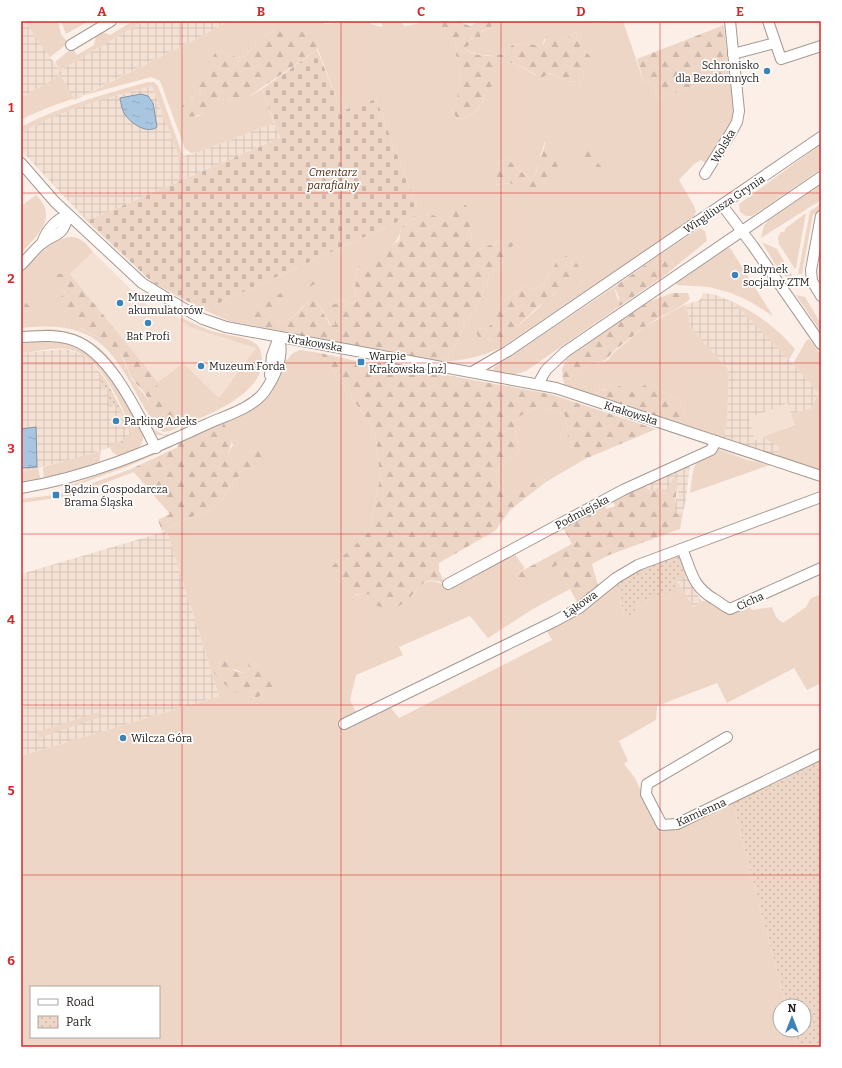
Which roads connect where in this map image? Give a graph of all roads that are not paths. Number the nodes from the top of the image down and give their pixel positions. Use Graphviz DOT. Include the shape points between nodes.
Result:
graph roads {
  1 [pos="111,21"];
  2 [pos="730,21"];
  3 [pos="768,21"];
  4 [pos="775,42"];
  5 [pos="70,45"];
  6 [pos="821,46"];
  7 [pos="733,54"];
  8 [pos="821,137"];
  9 [pos="21,163"];
  10 [pos="705,174"];
  11 [pos="821,177"];
  12 [pos="722,205"];
  13 [pos="68,215"];
  14 [pos="821,216"];
  15 [pos="742,230"];
  16 [pos="21,265"];
  17 [pos="821,296"];
  18 [pos="21,337"];
  19 [pos="279,337"];
  20 [pos="821,344"];
  21 [pos="472,372"];
  22 [pos="538,384"];
  23 [pos="716,441"];
  24 [pos="156,448"];
  25 [pos="821,476"];
  26 [pos="21,488"];
  27 [pos="821,497"];
  28 [pos="682,548"];
  29 [pos="821,568"];
  30 [pos="448,584"];
  31 [pos="344,724"];
  32 [pos="727,737"];
  33 [pos="821,754"];
  1 -- 5 [label="street"];
  2 -- 7 [label="street, Wolska"];
  3 -- 4 [label="street"];
  4 -- 6 [label="street" via="781,59"];
  4 -- 7 [label="street"];
  7 -- 10 [label="street, Wolska" via="739,111 737,122"];
  8 -- 12 [label="street, Wirgiliusza Grynia"];
  9 -- 13 [label="street, Krakowska"];
  11 -- 15 [label="street"];
  12 -- 15 [label="street"];
  12 -- 21 [label="street, Wirgiliusza Grynia" via="508,351"];
  13 -- 16 [label="street" via="60,233 42,243"];
  13 -- 19 [label="street, Krakowska" via="142,283 183,308 226,327"];
  14 -- 17 [label="street" via="811,270 812,281"];
  15 -- 20 [label="street"];
  15 -- 22 [label="street" via="558,357"];
  18 -- 24 [label="street" via="64,337 82,344 100,357 122,388"];
  19 -- 21 [label="street, Krakowska"];
  19 -- 24 [label="street" via="281,356 265,391 244,407"];
  21 -- 22 [label="street, Krakowska"];
  22 -- 23 [label="street, Krakowska"];
  23 -- 25 [label="street, Krakowska"];
  23 -- 30 [label="street, Podmiejska" via="711,450 623,490"];
  24 -- 26 [label="street" via="79,476"];
  27 -- 28 [label="street, Łąkowa"];
  28 -- 29 [label="street, Cicha" via="698,586 707,595 730,609"];
  28 -- 31 [label="street, Łąkowa" via="626,571 578,608 536,631"];
  32 -- 33 [label="street, Kamienna" via="647,784 646,794 662,825 677,824"];
}
